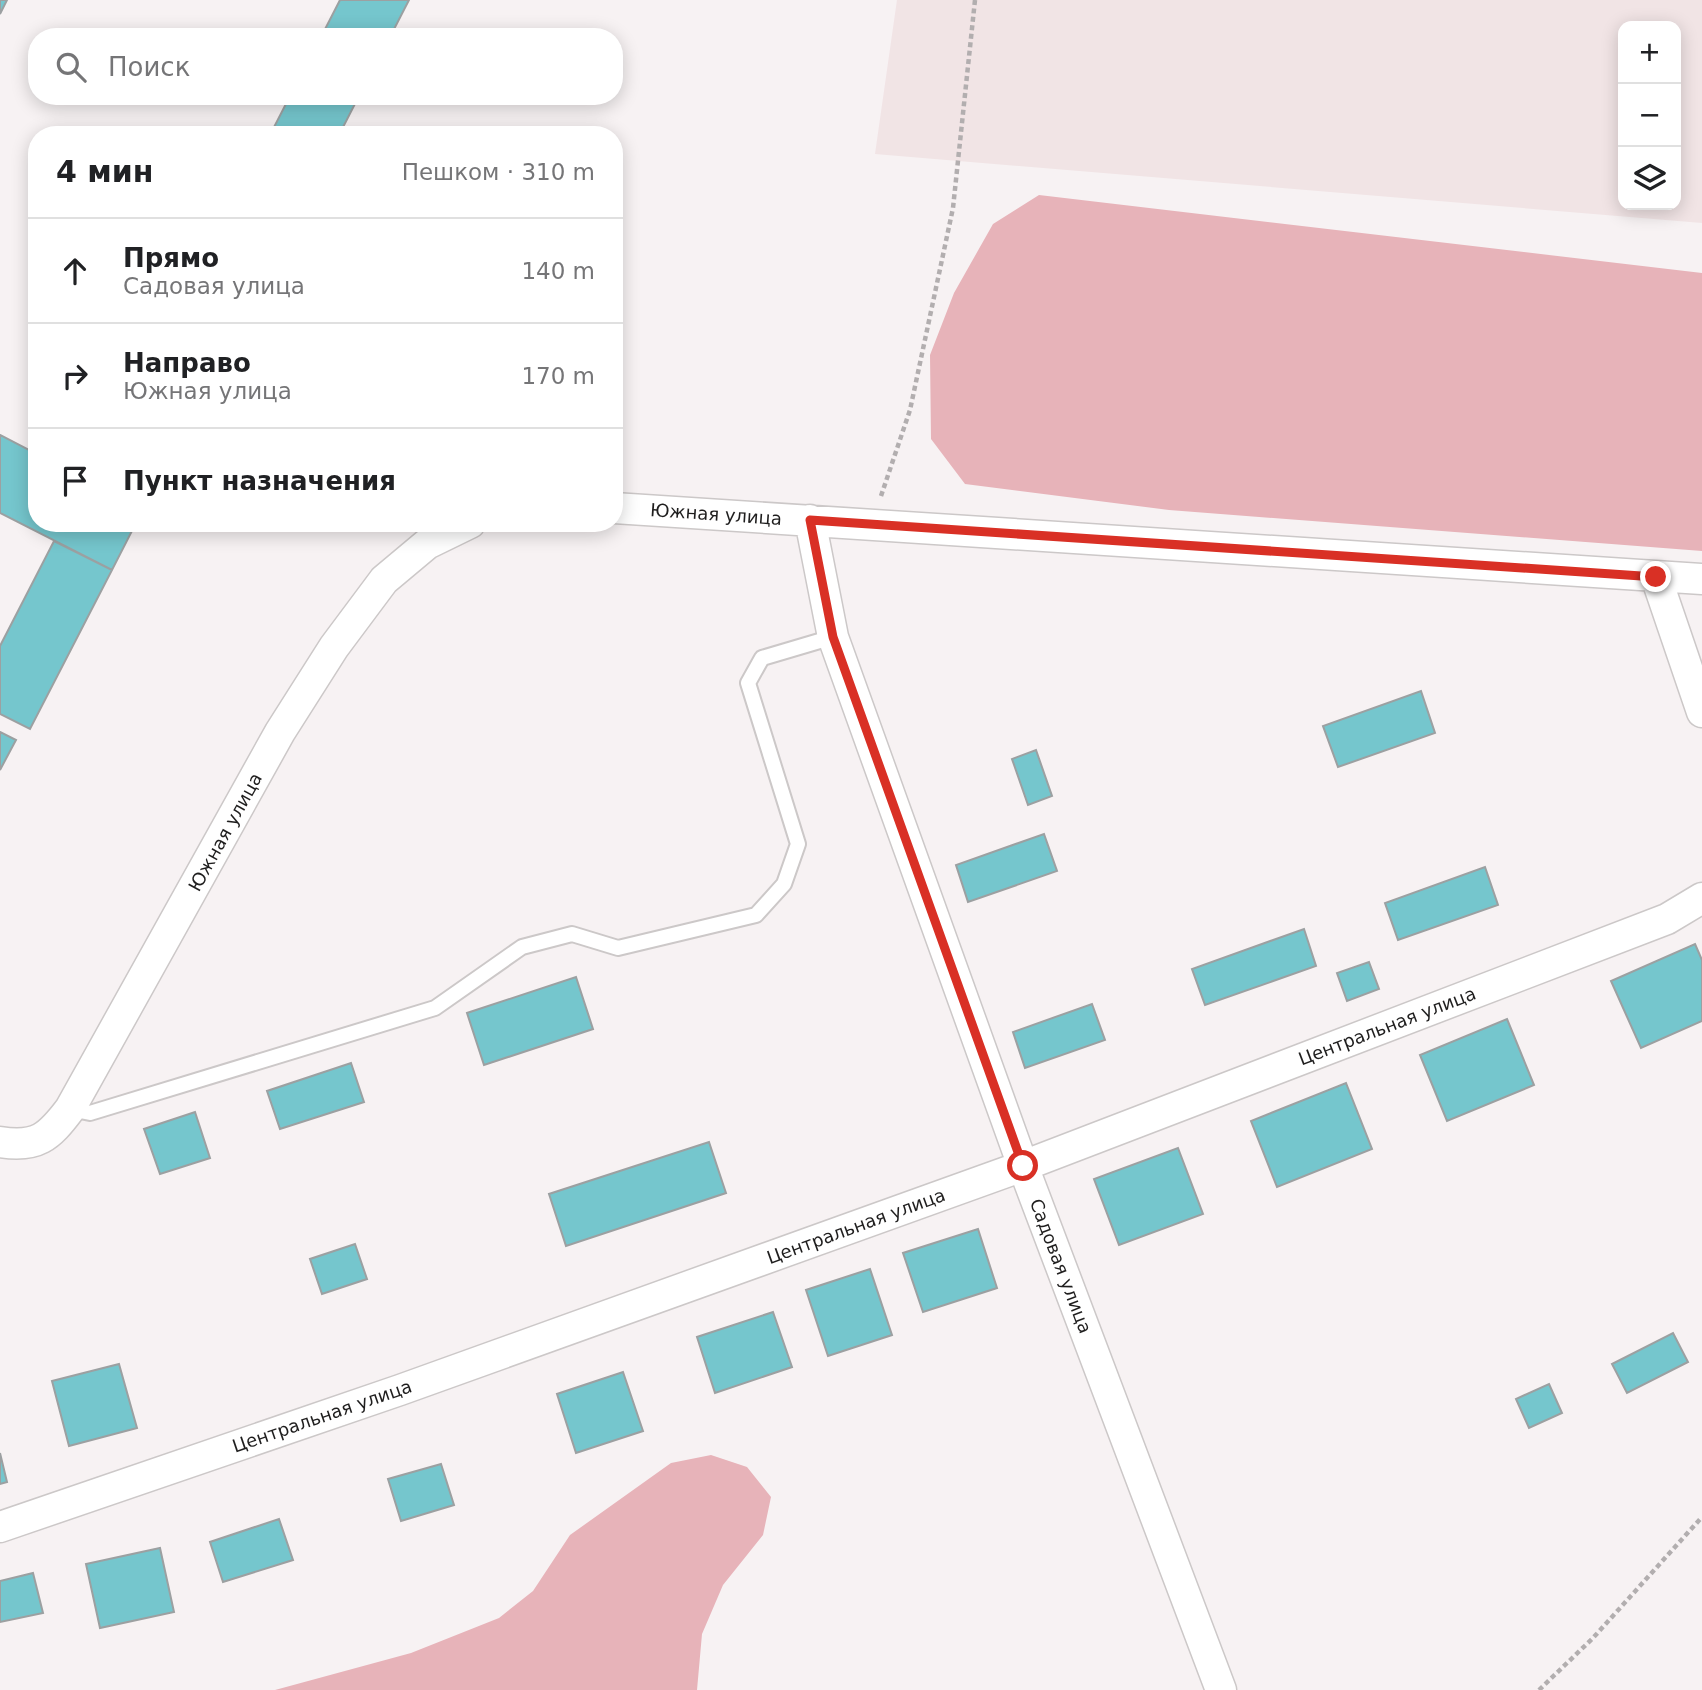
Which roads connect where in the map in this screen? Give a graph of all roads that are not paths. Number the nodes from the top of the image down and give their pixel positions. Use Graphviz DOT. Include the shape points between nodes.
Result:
graph roads {
  1 [pos="623,509"];
  2 [pos="810,520"];
  3 [pos="452,532"];
  4 [pos="1656,577"];
  5 [pos="1702,579"];
  6 [pos="833,637"];
  7 [pos="1702,712"];
  8 [pos="1702,898"];
  9 [pos="70,1109"];
  10 [pos="0,1142"];
  11 [pos="1023,1166"];
  12 [pos="0,1527"];
  13 [pos="1222,1690"];
  1 -- 2 [label="street, Южная улица"];
  2 -- 4 [label="street, Южная улица"];
  2 -- 6 [label="street, Садовая улица"];
  3 -- 9 [label="street, Южная улица" via="427,544 384,580 334,647 280,732"];
  4 -- 5 [label="street, Южная улица"];
  4 -- 7 [label="street"];
  6 -- 9 [label="lane" via="762,658 748,683 798,844 784,884 756,915 618,948 572,934 522,947 435,1008 90,1113"];
  6 -- 11 [label="street, Садовая улица"];
  8 -- 11 [label="street, Центральная улица" via="1667,919"];
  9 -- 10 [label="street, Южная улица" via="38,1142"];
  11 -- 12 [label="street, Центральная улица" via="400,1390"];
  11 -- 13 [label="street, Садовая улица"];
}
